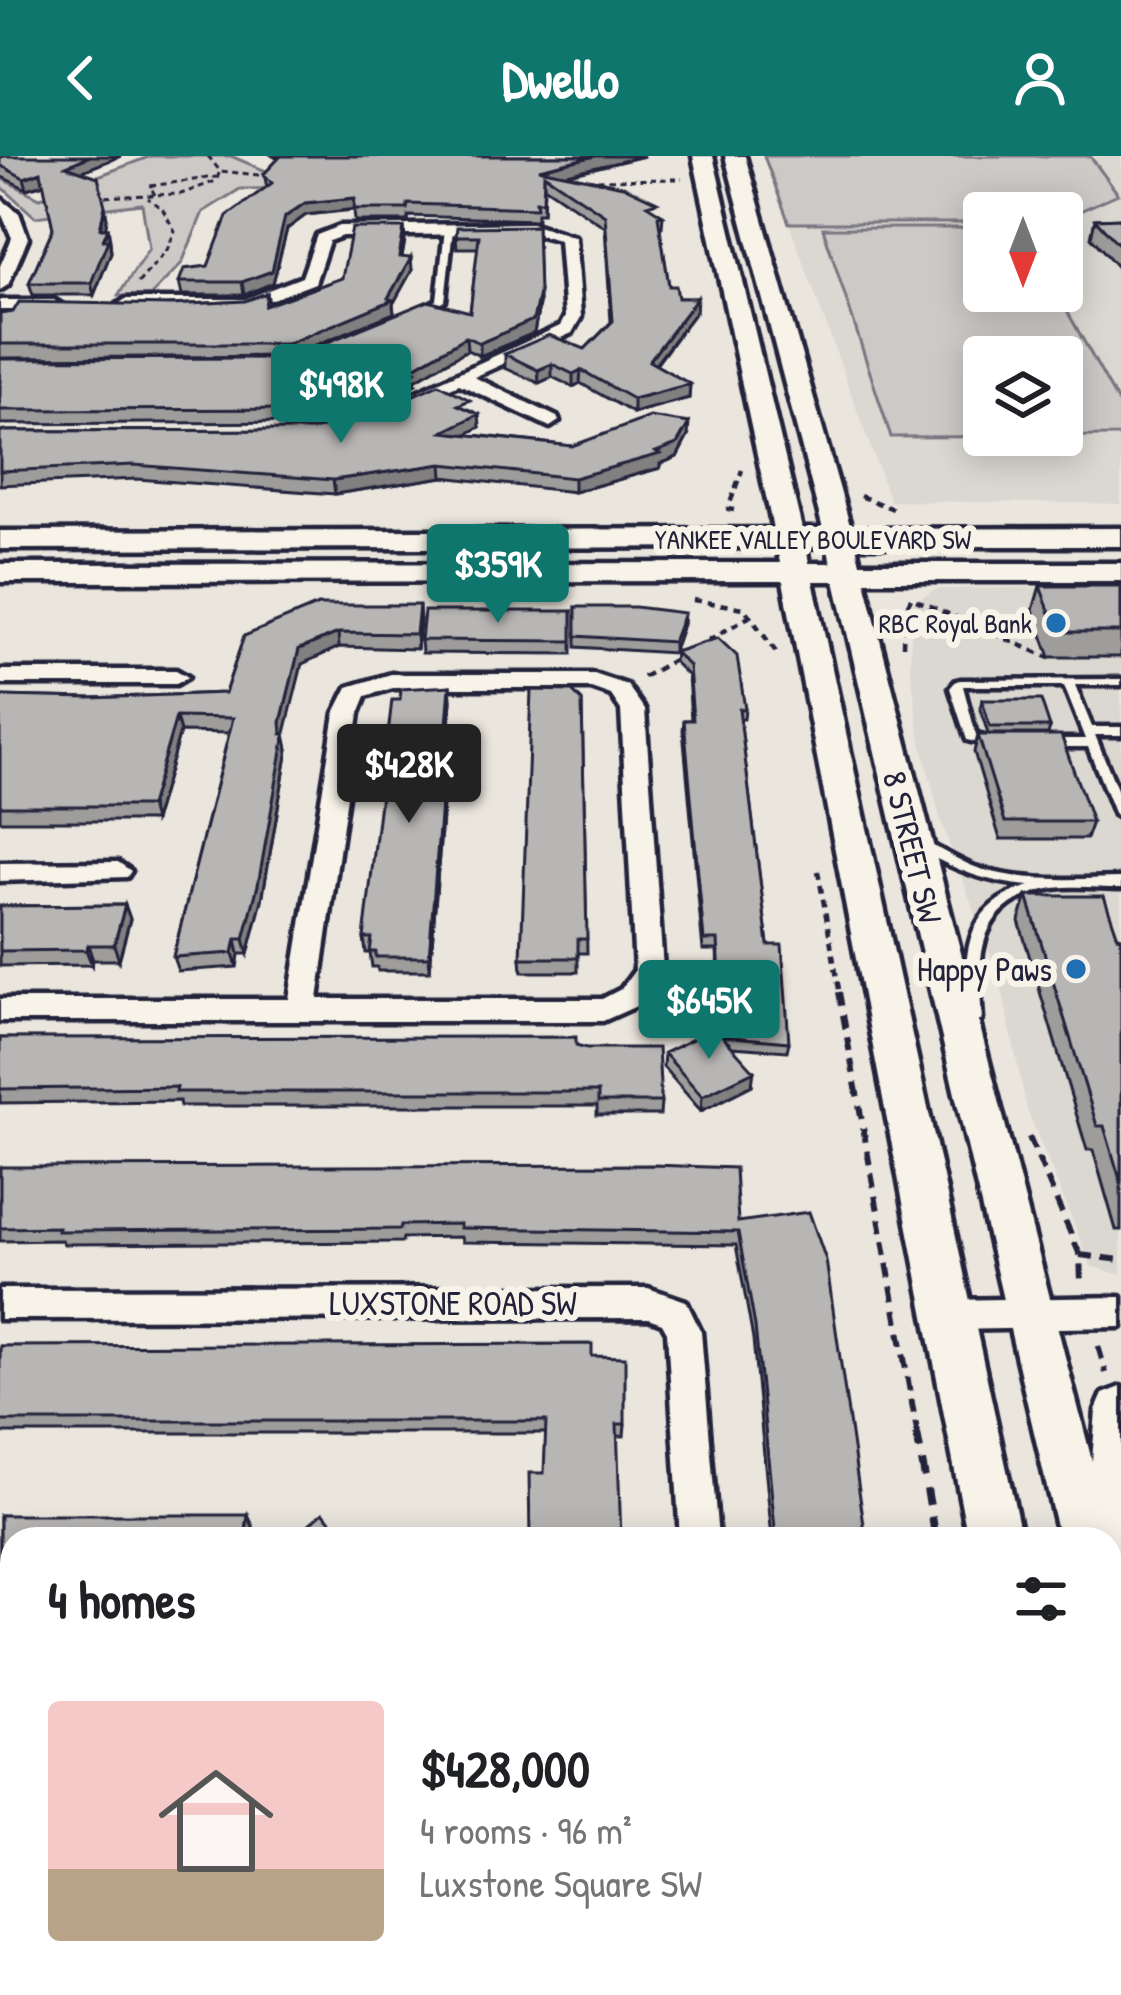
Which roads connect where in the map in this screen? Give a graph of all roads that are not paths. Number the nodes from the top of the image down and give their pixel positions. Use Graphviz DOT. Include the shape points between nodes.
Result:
graph roads {
  1 [pos="703,156"];
  2 [pos="735,156"];
  3 [pos="0,202"];
  4 [pos="449,229"];
  5 [pos="0,285"];
  6 [pos="96,304"];
  7 [pos="0,305"];
  8 [pos="72,305"];
  9 [pos="409,316"];
  10 [pos="459,377"];
  11 [pos="380,412"];
  12 [pos="550,421"];
  13 [pos="774,468"];
  14 [pos="826,488"];
  15 [pos="1089,537"];
  16 [pos="1121,537"];
  17 [pos="680,539"];
  18 [pos="0,540"];
  19 [pos="790,540"];
  20 [pos="839,540"];
  21 [pos="0,573"];
  22 [pos="670,573"];
  23 [pos="795,573"];
  24 [pos="846,573"];
  25 [pos="1113,574"];
  26 [pos="920,585"];
  27 [pos="806,634"];
  28 [pos="862,646"];
  29 [pos="0,677"];
  30 [pos="176,677"];
  31 [pos="1069,682"];
  32 [pos="1121,682"];
  33 [pos="1121,731"];
  34 [pos="1090,737"];
  35 [pos="1000,743"];
  36 [pos="1037,743"];
  37 [pos="1121,815"];
  38 [pos="908,827"];
  39 [pos="118,871"];
  40 [pos="0,872"];
  41 [pos="1053,884"];
  42 [pos="1121,884"];
  43 [pos="302,1007"];
  44 [pos="0,1010"];
  45 [pos="1003,1126"];
  46 [pos="0,1304"];
  47 [pos="1121,1312"];
  48 [pos="1030,1314"];
  49 [pos="949,1316"];
  50 [pos="1121,1410"];
  51 [pos="698,1527"];
  52 [pos="993,1527"];
  53 [pos="1083,1527"];
  54 [pos="1114,1527"];
  1 -- 13 [label="main road, 8 STREET SW"];
  2 -- 14 [label="main road, 8 STREET SW"];
  3 -- 5 [label="street" via="20,238"];
  4 -- 6 [label="street" via="328,233 309,280 260,301"];
  4 -- 9 [label="lane" via="441,301"];
  4 -- 10 [label="street" via="546,229 571,243 570,324"];
  7 -- 8 [label="street"];
  10 -- 11 [label="street"];
  10 -- 12 [label="street"];
  13 -- 17 [label="main road" via="749,504"];
  13 -- 19 [label="main road, 8 STREET SW"];
  14 -- 15 [label="main road" via="862,509 915,521"];
  14 -- 20 [label="main road, 8 STREET SW"];
  15 -- 16 [label="main road, YANKEE VALLEY BOULEVARD SW"];
  15 -- 20 [label="main road, YANKEE VALLEY BOULEVARD SW"];
  17 -- 18 [label="main road, YANKEE VALLEY BOULEVARD SW"];
  17 -- 19 [label="main road, YANKEE VALLEY BOULEVARD SW"];
  19 -- 20 [label="main road, YANKEE VALLEY BOULEVARD SW"];
  19 -- 23 [label="main road, 8 STREET SW"];
  20 -- 24 [label="main road, 8 STREET SW"];
  21 -- 22 [label="main road, YANKEE VALLEY BOULEVARD SW"];
  22 -- 23 [label="main road, YANKEE VALLEY BOULEVARD SW"];
  22 -- 27 [label="main road" via="760,597"];
  23 -- 24 [label="main road, YANKEE VALLEY BOULEVARD SW"];
  23 -- 27 [label="main road, 8 STREET SW"];
  24 -- 26 [label="main road, YANKEE VALLEY BOULEVARD SW"];
  24 -- 28 [label="main road, 8 STREET SW"];
  25 -- 26 [label="main road, YANKEE VALLEY BOULEVARD SW"];
  26 -- 28 [label="main road" via="888,599"];
  27 -- 49 [label="main road, 8 STREET SW"];
  28 -- 38 [label="main road, 8 STREET SW"];
  29 -- 30 [label="street"];
  31 -- 32 [label="lane"];
  31 -- 34 [label="lane"];
  31 -- 35 [label="lane" via="960,683 971,736"];
  33 -- 34 [label="lane"];
  34 -- 36 [label="lane"];
  34 -- 37 [label="lane"];
  38 -- 41 [label="lane" via="972,873"];
  38 -- 45 [label="main road, 8 STREET SW"];
  39 -- 40 [label="street"];
  41 -- 42 [label="lane"];
  41 -- 45 [label="lane" via="1016,896 977,926 971,965"];
  43 -- 43 [label="street" via="346,712 356,692 414,681 594,681 619,690 633,710 650,970 635,995 603,1010"];
  43 -- 44 [label="street"];
  45 -- 48 [label="main road, 8 STREET SW"];
  46 -- 51 [label="street, LUXSTONE ROAD SW" via="648,1303 674,1312 684,1332"];
  47 -- 48 [label="street"];
  48 -- 49 [label="street"];
  48 -- 53 [label="main road, 8 STREET SW"];
  49 -- 52 [label="main road, 8 STREET SW"];
  50 -- 54 [label="main road"];
}
